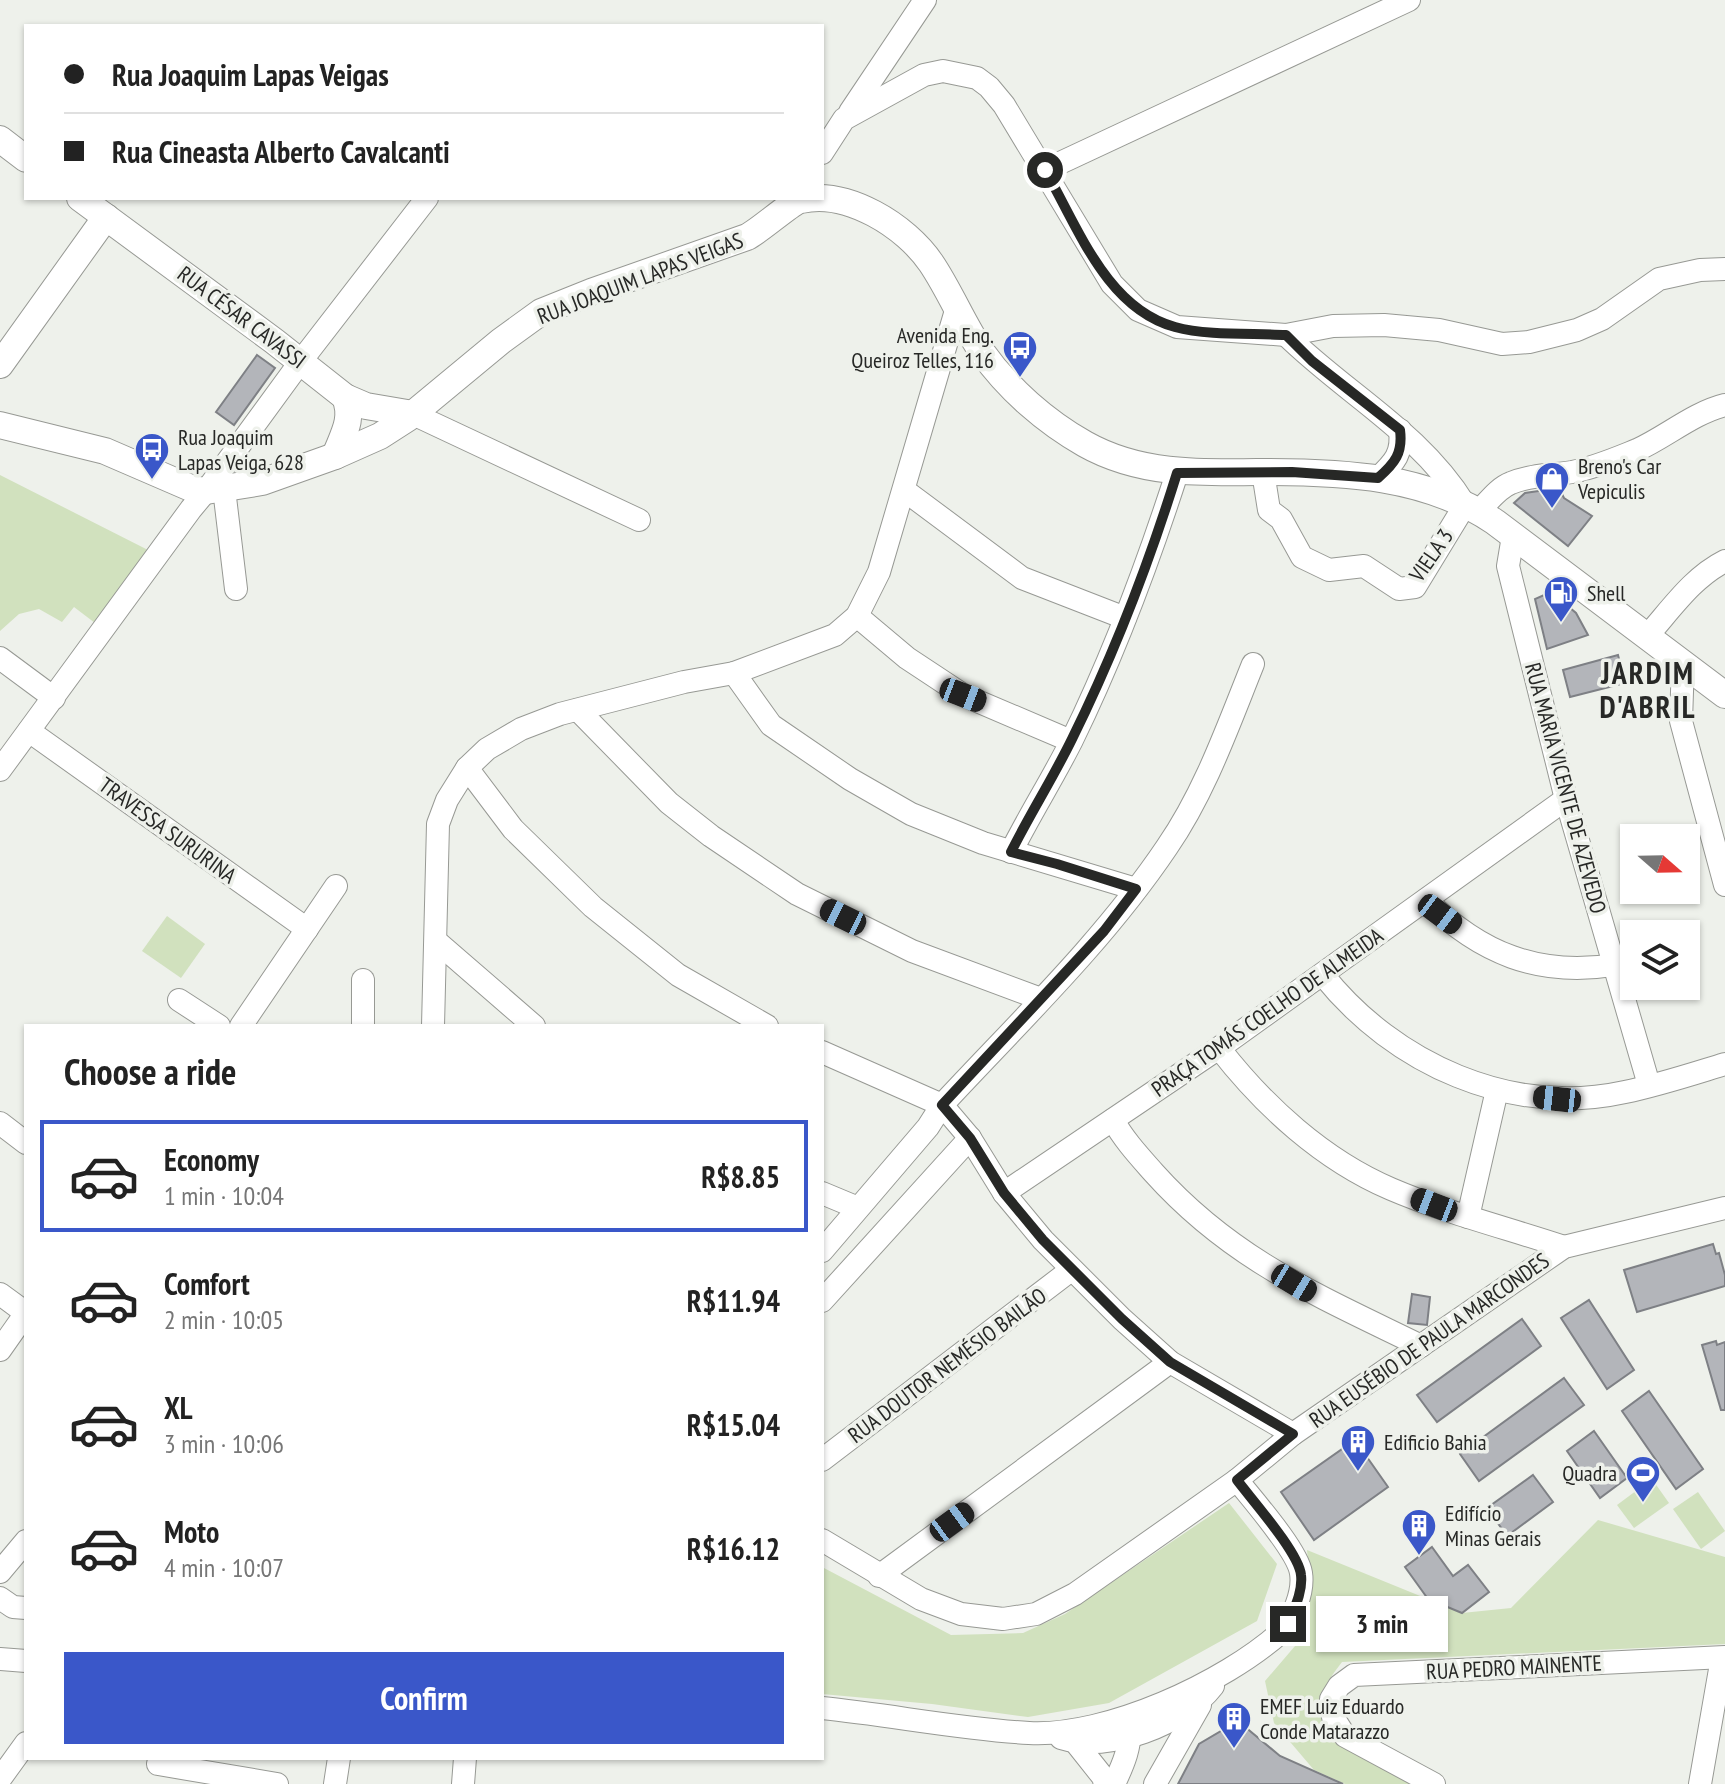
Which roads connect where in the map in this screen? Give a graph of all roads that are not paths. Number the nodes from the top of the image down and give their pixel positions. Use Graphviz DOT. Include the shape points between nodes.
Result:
graph roads {
  1 [pos="925,0"];
  2 [pos="1409,0"];
  3 [pos="844,119"];
  4 [pos="0,139"];
  5 [pos="824,150"];
  6 [pos="24,157"];
  7 [pos="1045,170"];
  8 [pos="824,199"];
  9 [pos="83,200"];
  10 [pos="425,200"];
  11 [pos="798,200"];
  12 [pos="106,217"];
  13 [pos="1725,269"];
  14 [pos="957,307"];
  15 [pos="1286,335"];
  16 [pos="4,349"];
  17 [pos="301,361"];
  18 [pos="345,397"];
  19 [pos="1725,405"];
  20 [pos="413,414"];
  21 [pos="1,424"];
  22 [pos="1400,430"];
  23 [pos="335,456"];
  24 [pos="1263,472"];
  25 [pos="1177,473"];
  26 [pos="1378,478"];
  27 [pos="215,490"];
  28 [pos="904,490"];
  29 [pos="1472,508"];
  30 [pos="639,520"];
  31 [pos="1513,536"];
  32 [pos="1725,561"];
  33 [pos="236,589"];
  34 [pos="857,616"];
  35 [pos="1125,618"];
  36 [pos="1648,635"];
  37 [pos="0,658"];
  38 [pos="1683,662"];
  39 [pos="1253,664"];
  40 [pos="734,673"];
  41 [pos="1725,695"];
  42 [pos="54,698"];
  43 [pos="578,710"];
  44 [pos="29,731"];
  45 [pos="1071,741"];
  46 [pos="467,768"];
  47 [pos="0,770"];
  48 [pos="1566,799"];
  49 [pos="1011,852"];
  50 [pos="1725,885"];
  51 [pos="336,886"];
  52 [pos="1136,889"];
  53 [pos="1426,900"];
  54 [pos="307,929"];
  55 [pos="436,941"];
  56 [pos="1614,965"];
  57 [pos="1323,975"];
  58 [pos="363,980"];
  59 [pos="1041,999"];
  60 [pos="179,1000"];
  61 [pos="216,1024"];
  62 [pos="242,1024"];
  63 [pos="363,1024"];
  64 [pos="433,1024"];
  65 [pos="532,1024"];
  66 [pos="764,1024"];
  67 [pos="1219,1048"];
  68 [pos="824,1053"];
  69 [pos="1725,1064"];
  70 [pos="1649,1085"];
  71 [pos="1497,1090"];
  72 [pos="942,1105"];
  73 [pos="1113,1120"];
  74 [pos="0,1123"];
  75 [pos="970,1138"];
  76 [pos="24,1141"];
  77 [pos="1004,1193"];
  78 [pos="824,1194"];
  79 [pos="858,1208"];
  80 [pos="1725,1208"];
  81 [pos="1468,1217"];
  82 [pos="1564,1247"];
  83 [pos="824,1249"];
  84 [pos="1071,1270"];
  85 [pos="0,1294"];
  86 [pos="824,1299"];
  87 [pos="24,1312"];
  88 [pos="24,1316"];
  89 [pos="1421,1346"];
  90 [pos="0,1350"];
  91 [pos="1170,1362"];
  92 [pos="1293,1434"];
  93 [pos="824,1458"];
  94 [pos="1237,1480"];
  95 [pos="824,1541"];
  96 [pos="24,1545"];
  97 [pos="0,1572"];
  98 [pos="879,1576"];
  99 [pos="0,1598"];
  100 [pos="24,1608"];
  101 [pos="1724,1658"];
  102 [pos="0,1659"];
  103 [pos="24,1661"];
  104 [pos="1220,1678"];
  105 [pos="1204,1698"];
  106 [pos="824,1708"];
  107 [pos="1156,1716"];
  108 [pos="1130,1726"];
  109 [pos="1045,1732"];
  110 [pos="1076,1743"];
  111 [pos="24,1746"];
  112 [pos="339,1760"];
  113 [pos="465,1760"];
  114 [pos="158,1764"];
  115 [pos="0,1779"];
  116 [pos="277,1784"];
  117 [pos="335,1784"];
  118 [pos="463,1784"];
  119 [pos="1105,1784"];
  120 [pos="1114,1784"];
  121 [pos="1147,1784"];
  122 [pos="1155,1784"];
  123 [pos="1434,1784"];
  124 [pos="1700,1784"];
  1 -- 3 [label="street"];
  2 -- 7 [label="street"];
  3 -- 5 [label="street"];
  3 -- 7 [label="street" via="924,75 959,73 989,87"];
  4 -- 6 [label="main road"];
  7 -- 15 [label="street" via="1098,264 1138,310 1177,327"];
  8 -- 14 [label="main road" via="861,207 893,225 929,259"];
  9 -- 12 [label="main road, RUA CÉSAR CAVASSI"];
  10 -- 17 [label="street"];
  11 -- 20 [label="main road, RUA JOAQUIM LAPAS VEIGAS" via="747,237 541,312"];
  12 -- 16 [label="main road"];
  12 -- 17 [label="main road, RUA CÉSAR CAVASSI"];
  13 -- 15 [label="street" via="1659,279 1602,319 1529,342 1502,344 1384,325 1333,326"];
  14 -- 25 [label="main road" via="981,351 1010,387 1042,414 1085,445 1129,463"];
  14 -- 28 [label="street"];
  15 -- 22 [label="street"];
  17 -- 18 [label="main road, RUA CÉSAR CAVASSI"];
  17 -- 27 [label="street"];
  18 -- 20 [label="main road, RUA CÉSAR CAVASSI"];
  18 -- 23 [label="main road" via="350,418"];
  19 -- 29 [label="street" via="1600,463 1511,483"];
  20 -- 23 [label="main road, RUA JOAQUIM LAPAS VEIGAS"];
  20 -- 30 [label="street"];
  21 -- 27 [label="main road, RUA JOAQUIM LAPAS VEIGAS" via="105,451 193,489"];
  22 -- 26 [label="street" via="1403,447"];
  22 -- 29 [label="street" via="1429,455"];
  23 -- 27 [label="main road, RUA JOAQUIM LAPAS VEIGAS" via="262,482"];
  24 -- 25 [label="main road"];
  24 -- 26 [label="main road"];
  24 -- 29 [label="street, VIELA 3" via="1269,510 1281,519 1302,557 1329,570 1364,566 1399,589 1415,587"];
  25 -- 35 [label="street"];
  26 -- 29 [label="main road" via="1428,489"];
  27 -- 33 [label="street"];
  27 -- 42 [label="street" via="191,509"];
  28 -- 34 [label="street" via="879,572"];
  28 -- 35 [label="street" via="1022,578"];
  29 -- 31 [label="main road"];
  31 -- 36 [label="main road"];
  31 -- 48 [label="street, RUA MARIA VICENTE DE AZEVEDO" via="1508,566"];
  32 -- 36 [label="street" via="1695,582"];
  34 -- 40 [label="street" via="835,635"];
  34 -- 45 [label="street" via="963,695"];
  35 -- 45 [label="street"];
  36 -- 38 [label="main road"];
  37 -- 42 [label="street"];
  38 -- 41 [label="main road"];
  38 -- 50 [label="street" via="1681,721"];
  39 -- 52 [label="street" via="1215,759 1169,846"];
  40 -- 43 [label="street"];
  40 -- 49 [label="street" via="771,725 850,779 911,814"];
  42 -- 44 [label="street"];
  43 -- 46 [label="street" via="521,729"];
  43 -- 59 [label="street" via="669,803 797,894 912,951"];
  44 -- 47 [label="street"];
  44 -- 54 [label="street, TRAVESSA SURURINA"];
  45 -- 49 [label="street"];
  46 -- 55 [label="street" via="438,824"];
  46 -- 66 [label="street" via="513,829 593,907 678,975"];
  48 -- 53 [label="street, PRAÇA TOMÁS COELHO DE ALMEIDA"];
  48 -- 56 [label="street, RUA MARIA VICENTE DE AZEVEDO"];
  49 -- 52 [label="street"];
  51 -- 54 [label="street"];
  52 -- 59 [label="street"];
  53 -- 56 [label="street" via="1502,955 1564,967"];
  53 -- 57 [label="street, PRAÇA TOMÁS COELHO DE ALMEIDA"];
  54 -- 62 [label="street"];
  55 -- 64 [label="street"];
  55 -- 65 [label="street"];
  56 -- 70 [label="street, RUA MARIA VICENTE DE AZEVEDO"];
  57 -- 67 [label="street, PRAÇA TOMÁS COELHO DE ALMEIDA"];
  57 -- 71 [label="street" via="1357,1014 1416,1056"];
  58 -- 63 [label="street"];
  59 -- 72 [label="street"];
  60 -- 61 [label="street"];
  67 -- 73 [label="street, PRAÇA TOMÁS COELHO DE ALMEIDA"];
  67 -- 81 [label="street" via="1268,1104 1331,1156 1390,1189"];
  68 -- 72 [label="street"];
  69 -- 70 [label="street"];
  70 -- 71 [label="street" via="1557,1099"];
  71 -- 81 [label="street"];
  72 -- 75 [label="street"];
  72 -- 79 [label="street"];
  73 -- 77 [label="street, PRAÇA TOMÁS COELHO DE ALMEIDA"];
  73 -- 89 [label="street" via="1165,1185 1220,1236 1317,1296"];
  74 -- 76 [label="street"];
  75 -- 77 [label="street"];
  75 -- 86 [label="street"];
  77 -- 84 [label="street"];
  78 -- 79 [label="street"];
  79 -- 83 [label="street"];
  80 -- 82 [label="street, RUA EUSÉBIO DE PAULA MARCONDES"];
  81 -- 82 [label="street"];
  82 -- 89 [label="street, RUA EUSÉBIO DE PAULA MARCONDES"];
  84 -- 91 [label="street"];
  84 -- 93 [label="street, RUA DOUTOR NEMÉSIO BAILÃO"];
  85 -- 87 [label="street"];
  88 -- 90 [label="street"];
  89 -- 92 [label="street, RUA EUSÉBIO DE PAULA MARCONDES"];
  91 -- 92 [label="street"];
  91 -- 98 [label="street"];
  92 -- 94 [label="street, RUA EUSÉBIO DE PAULA MARCONDES"];
  94 -- 98 [label="street, RUA EUSÉBIO DE PAULA MARCONDES" via="1075,1594 1036,1614 1003,1619 961,1614"];
  94 -- 104 [label="street" via="1295,1557 1301,1587 1281,1632"];
  95 -- 98 [label="street, RUA EUSÉBIO DE PAULA MARCONDES"];
  96 -- 97 [label="street"];
  99 -- 100 [label="street"];
  101 -- 123 [label="street, RUA PEDRO MAINENTE" via="1354,1675 1339,1686 1331,1699 1333,1717 1345,1736"];
  101 -- 124 [label="street"];
  102 -- 103 [label="street"];
  104 -- 105 [label="street"];
  104 -- 107 [label="street"];
  105 -- 107 [label="street"];
  105 -- 122 [label="street"];
  106 -- 109 [label="street"];
  107 -- 108 [label="street"];
  107 -- 121 [label="street"];
  108 -- 109 [label="street"];
  108 -- 110 [label="street"];
  108 -- 120 [label="street"];
  109 -- 110 [label="street"];
  110 -- 119 [label="street"];
  111 -- 115 [label="street"];
  112 -- 117 [label="street"];
  113 -- 118 [label="street"];
  114 -- 116 [label="street"];
}
